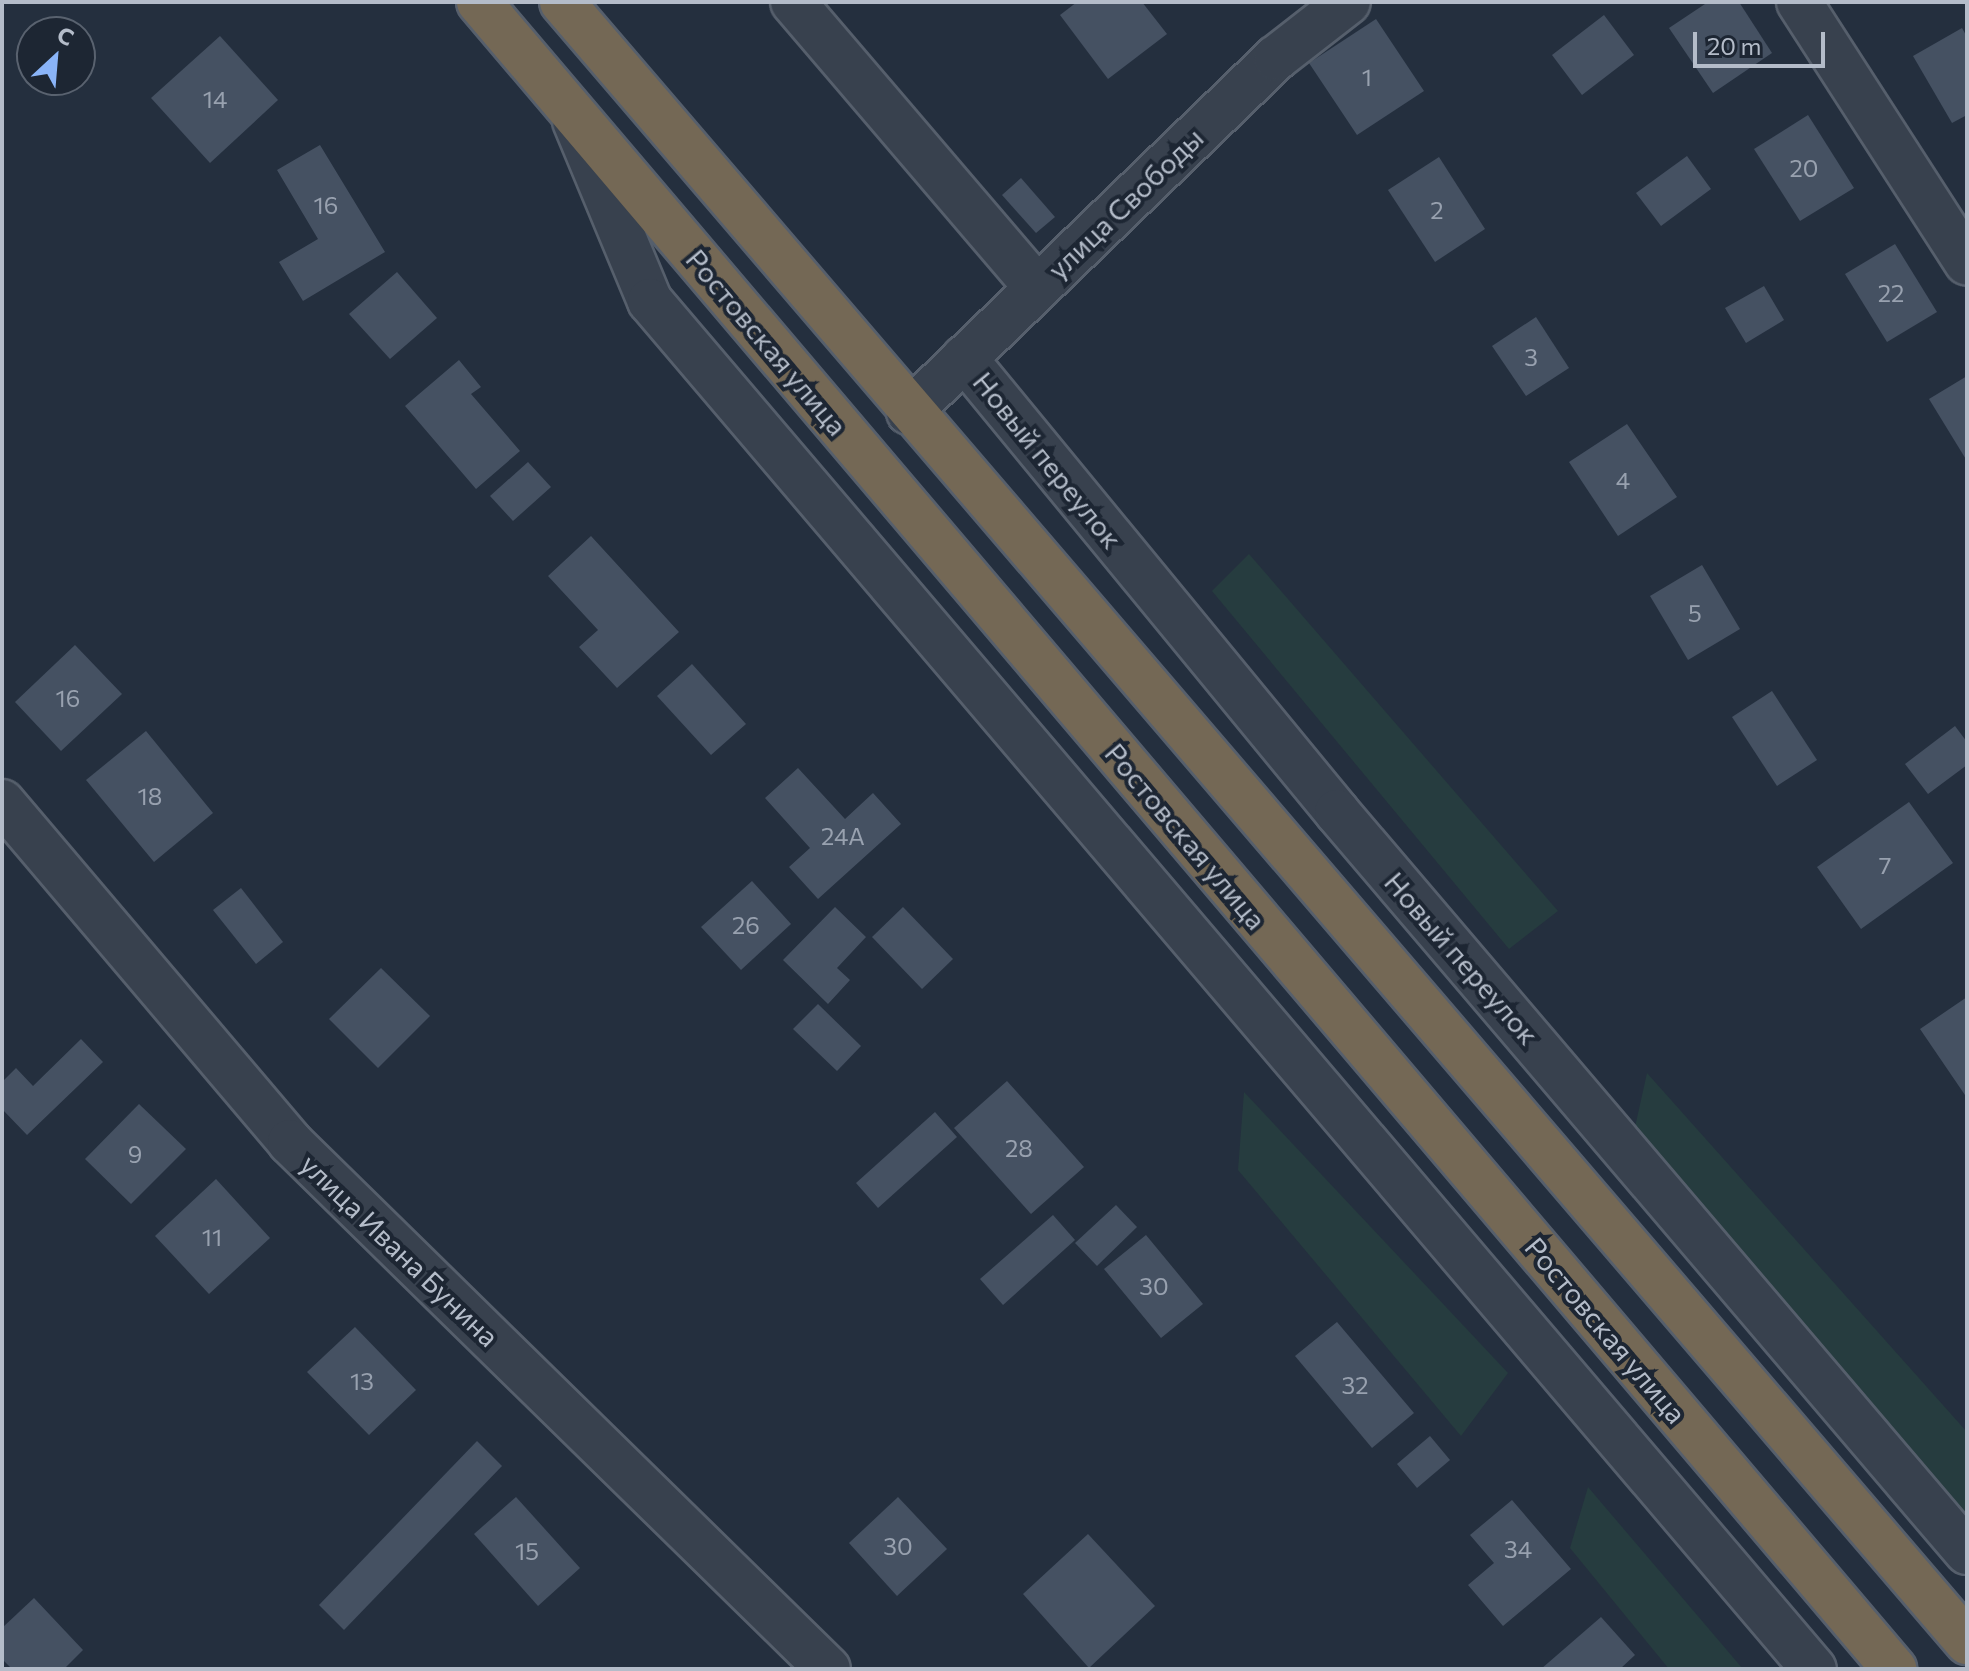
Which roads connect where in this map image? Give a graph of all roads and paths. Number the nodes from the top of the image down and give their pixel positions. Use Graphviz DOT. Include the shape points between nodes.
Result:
graph roads {
  1 [pos="479,2"];
  2 [pos="562,2"];
  3 [pos="793,2"];
  4 [pos="1348,2"];
  5 [pos="1799,2"];
  6 [pos="571,112"];
  7 [pos="1967,263"];
  8 [pos="1037,288"];
  9 [pos="964,358"];
  10 [pos="909,412"];
  11 [pos="2,802"];
  12 [pos="1967,1552"];
  13 [pos="1967,1642"];
  14 [pos="828,1669"];
  15 [pos="1814,1669"];
  16 [pos="1894,1669"];
  1 -- 6 [label="highway, Ростовская улица"];
  2 -- 10 [label="highway"];
  3 -- 8 [label="street"];
  4 -- 8 [label="street, улица Свободы" via="1276,58"];
  5 -- 7 [label="street"];
  6 -- 15 [label="street" via="650,301"];
  6 -- 16 [label="highway, Ростовская улица"];
  8 -- 9 [label="street, улица Свободы"];
  9 -- 10 [label="street, улица Свободы"];
  9 -- 12 [label="street, Новый переулок" via="1337,812"];
  10 -- 13 [label="highway"];
  11 -- 14 [label="street, улица Ивана Бунина" via="290,1142"];
}
